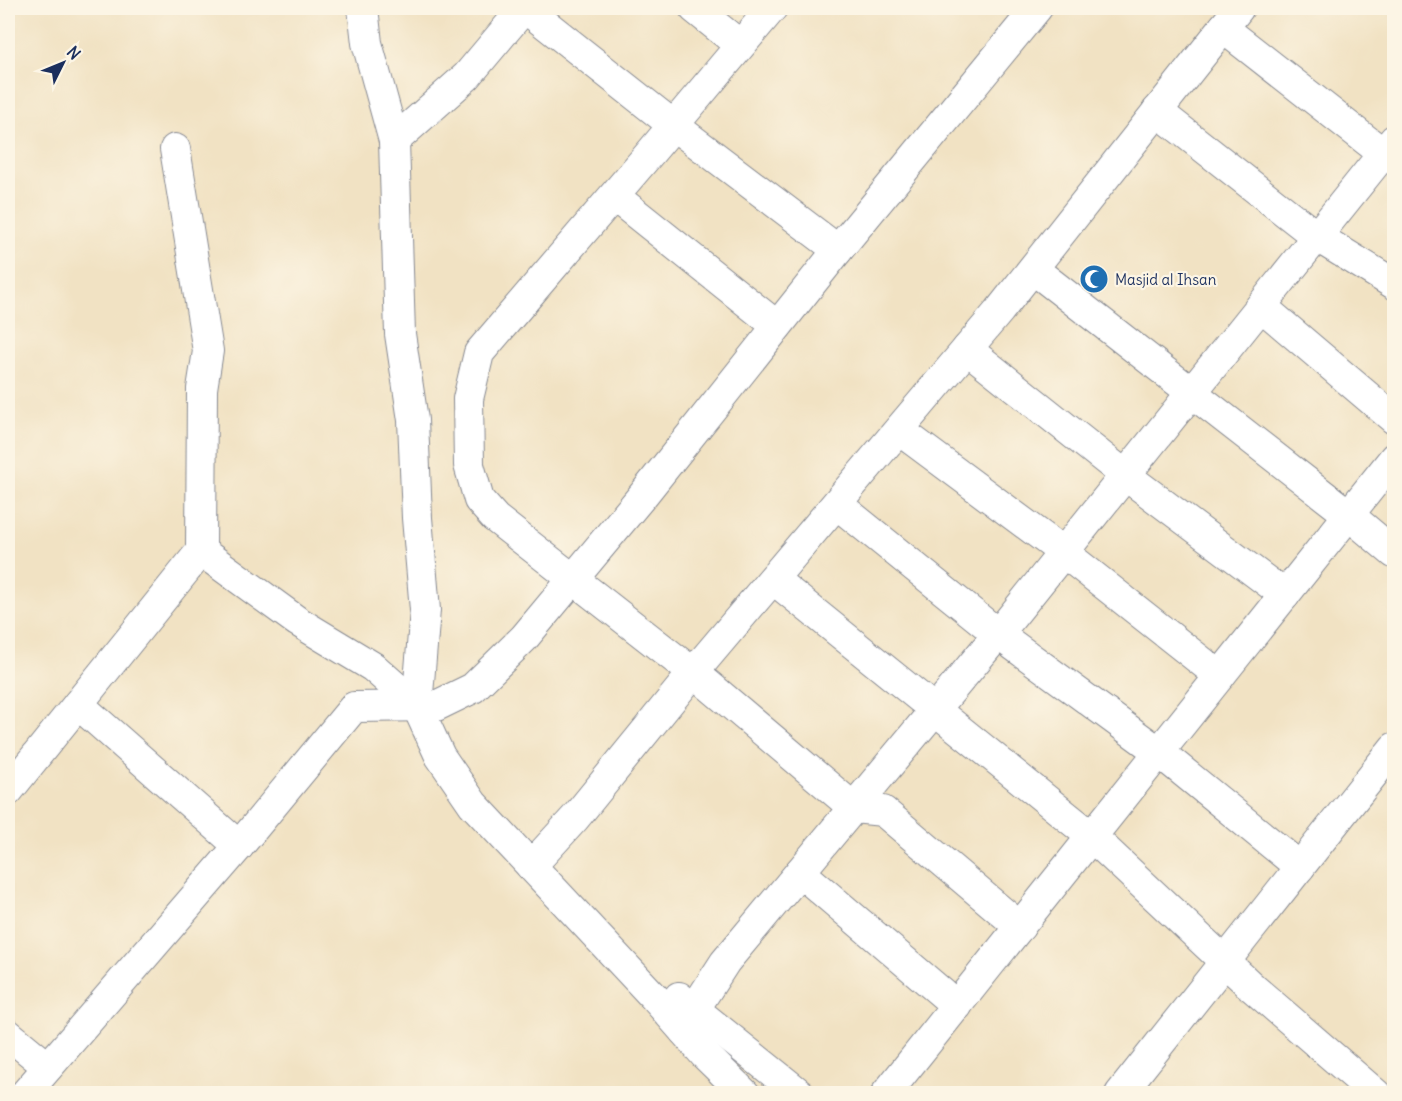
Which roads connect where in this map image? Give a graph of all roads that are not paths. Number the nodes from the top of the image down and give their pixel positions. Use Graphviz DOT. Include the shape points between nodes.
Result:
graph roads {
  1 [pos="363,8"];
  2 [pos="524,8"];
  3 [pos="694,8"];
  4 [pos="772,8"];
  5 [pos="1037,8"];
  6 [pos="1231,18"];
  7 [pos="740,45"];
  8 [pos="1158,111"];
  9 [pos="673,125"];
  10 [pos="394,141"];
  11 [pos="1389,147"];
  12 [pos="175,148"];
  13 [pos="614,196"];
  14 [pos="1316,236"];
  15 [pos="838,250"];
  16 [pos="1032,269"];
  17 [pos="1395,284"];
  18 [pos="1261,306"];
  19 [pos="777,326"];
  20 [pos="968,348"];
  21 [pos="1192,393"];
  22 [pos="1395,419"];
  23 [pos="899,430"];
  24 [pos="1395,458"];
  25 [pos="1125,475"];
  26 [pos="837,504"];
  27 [pos="1349,515"];
  28 [pos="201,552"];
  29 [pos="1064,552"];
  30 [pos="1395,553"];
  31 [pos="773,579"];
  32 [pos="573,580"];
  33 [pos="1285,595"];
  34 [pos="998,634"];
  35 [pos="693,673"];
  36 [pos="1220,675"];
  37 [pos="78,704"];
  38 [pos="417,706"];
  39 [pos="936,710"];
  40 [pos="1395,748"];
  41 [pos="1159,752"];
  42 [pos="8,791"];
  43 [pos="854,808"];
  44 [pos="1091,836"];
  45 [pos="239,846"];
  46 [pos="531,866"];
  47 [pos="1300,867"];
  48 [pos="800,872"];
  49 [pos="1020,927"];
  50 [pos="1225,961"];
  51 [pos="957,1006"];
  52 [pos="689,1021"];
  53 [pos="8,1034"];
  54 [pos="48,1067"];
  55 [pos="25,1094"];
  56 [pos="745,1094"];
  57 [pos="800,1094"];
  58 [pos="886,1094"];
  59 [pos="1120,1094"];
  60 [pos="1376,1094"];
  1 -- 10 [label="street" via="367,43"];
  2 -- 9 [label="street"];
  2 -- 10 [label="street" via="467,76"];
  3 -- 7 [label="street"];
  4 -- 7 [label="street"];
  5 -- 15 [label="street"];
  6 -- 8 [label="street"];
  6 -- 11 [label="street"];
  7 -- 9 [label="street"];
  8 -- 14 [label="street"];
  8 -- 16 [label="street"];
  9 -- 13 [label="street"];
  9 -- 15 [label="street"];
  10 -- 38 [label="street" via="400,334 413,420 425,610"];
  11 -- 14 [label="street"];
  12 -- 28 [label="street" via="208,351 202,389"];
  13 -- 19 [label="street"];
  13 -- 32 [label="street" via="479,353 468,399 469,465 479,500 495,518"];
  14 -- 17 [label="street"];
  14 -- 18 [label="street"];
  15 -- 19 [label="street"];
  16 -- 20 [label="street"];
  16 -- 21 [label="street"];
  18 -- 21 [label="street"];
  18 -- 22 [label="street"];
  19 -- 32 [label="street"];
  20 -- 23 [label="street"];
  20 -- 25 [label="street"];
  21 -- 25 [label="street"];
  21 -- 27 [label="street"];
  23 -- 26 [label="street"];
  23 -- 29 [label="street"];
  24 -- 27 [label="street"];
  25 -- 29 [label="street"];
  25 -- 33 [label="street"];
  26 -- 31 [label="street"];
  26 -- 34 [label="street"];
  27 -- 30 [label="street"];
  27 -- 33 [label="street"];
  28 -- 37 [label="street"];
  28 -- 38 [label="street" via="297,621 373,667"];
  29 -- 34 [label="street"];
  29 -- 36 [label="street"];
  31 -- 35 [label="street"];
  31 -- 39 [label="street"];
  32 -- 35 [label="street"];
  32 -- 38 [label="street" via="524,638 473,688 436,706"];
  33 -- 36 [label="street"];
  34 -- 39 [label="street"];
  34 -- 41 [label="street"];
  35 -- 43 [label="street"];
  35 -- 46 [label="street"];
  36 -- 41 [label="street"];
  37 -- 42 [label="street"];
  37 -- 45 [label="street"];
  38 -- 45 [label="street" via="354,707"];
  38 -- 46 [label="street" via="441,756 473,804"];
  39 -- 43 [label="street"];
  39 -- 44 [label="street"];
  40 -- 47 [label="street"];
  41 -- 44 [label="street"];
  41 -- 47 [label="street"];
  43 -- 48 [label="street"];
  43 -- 49 [label="street" via="884,812"];
  44 -- 49 [label="street"];
  44 -- 50 [label="street"];
  45 -- 54 [label="street"];
  46 -- 52 [label="street"];
  47 -- 50 [label="street"];
  48 -- 51 [label="street"];
  48 -- 52 [label="street" via="725,962"];
  49 -- 51 [label="street"];
  50 -- 59 [label="street"];
  50 -- 60 [label="street"];
  51 -- 58 [label="street"];
  52 -- 56 [label="street" via="705,1055"];
  52 -- 57 [label="street"];
  53 -- 54 [label="street"];
  54 -- 55 [label="street"];
}
